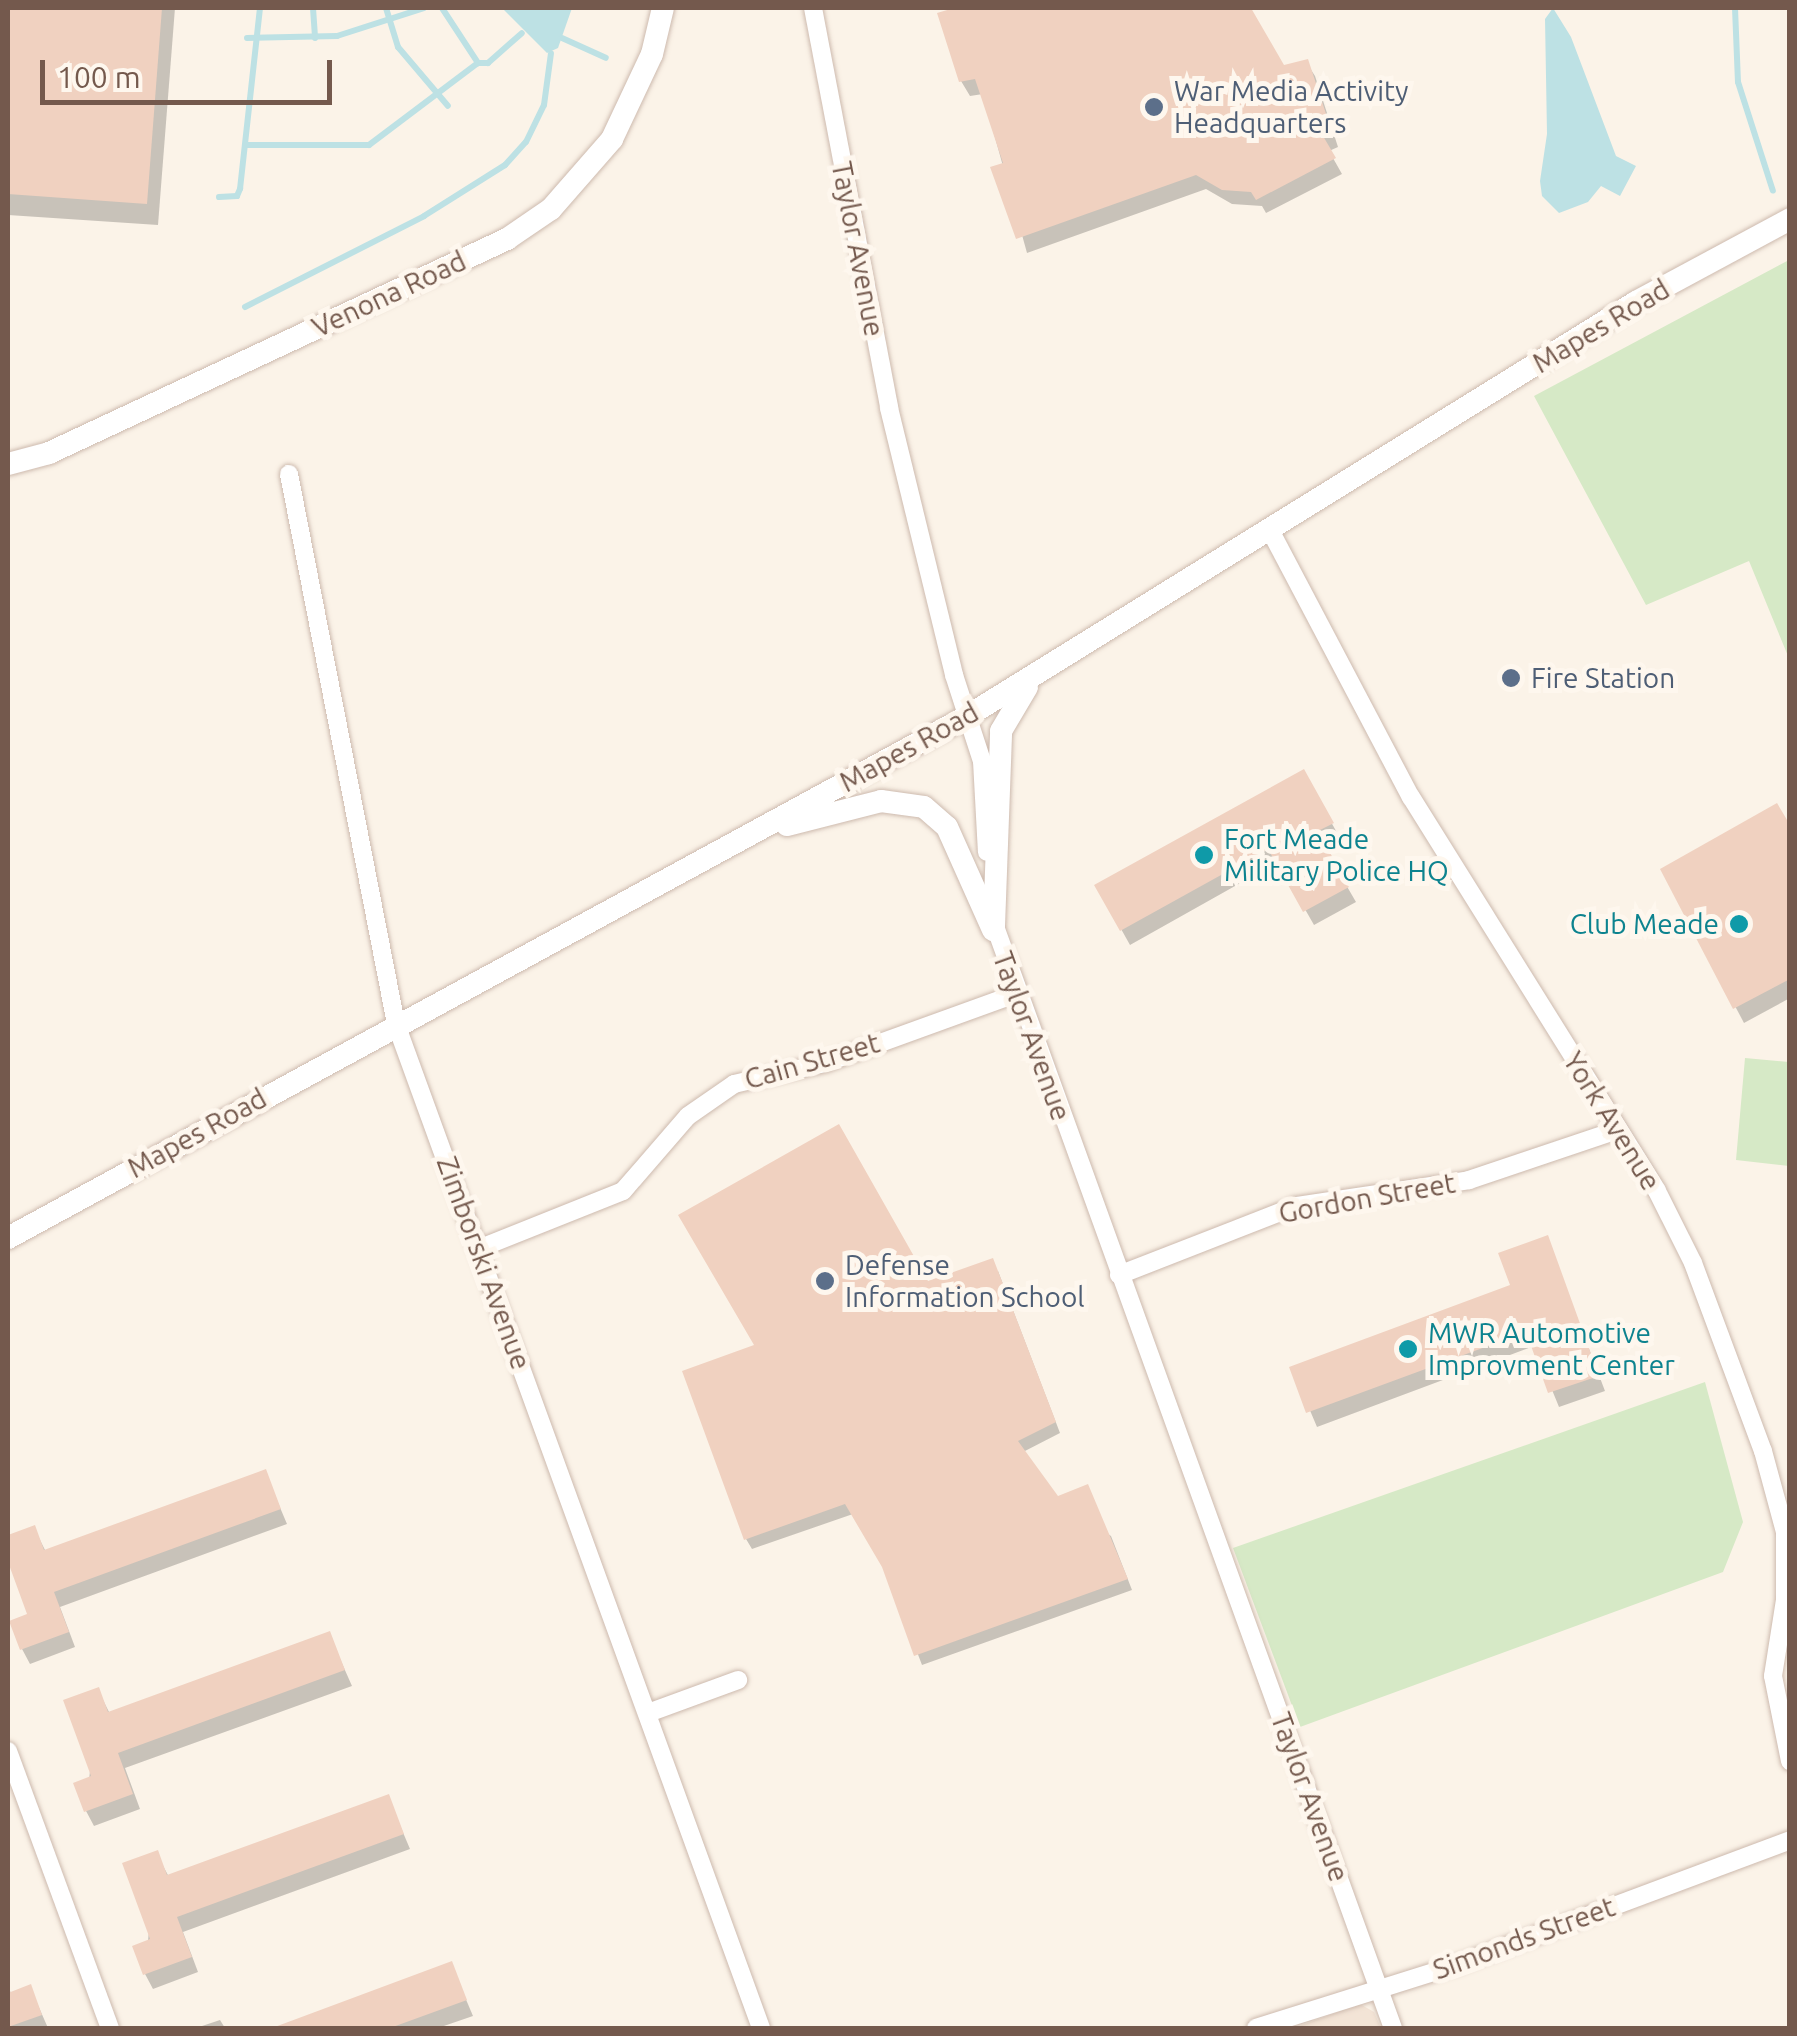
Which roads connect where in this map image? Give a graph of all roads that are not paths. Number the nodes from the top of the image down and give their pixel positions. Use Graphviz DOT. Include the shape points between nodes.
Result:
graph roads {
  1 [pos="662,8"];
  2 [pos="813,8"];
  3 [pos="1790,219"];
  4 [pos="8,464"];
  5 [pos="289,474"];
  6 [pos="1271,532"];
  7 [pos="1040,672"];
  8 [pos="966,717"];
  9 [pos="736,841"];
  10 [pos="994,930"];
  11 [pos="1016,994"];
  12 [pos="396,1024"];
  13 [pos="1618,1130"];
  14 [pos="8,1238"];
  15 [pos="478,1249"];
  16 [pos="1119,1275"];
  17 [pos="738,1680"];
  18 [pos="648,1713"];
  19 [pos="8,1751"];
  20 [pos="1790,1761"];
  21 [pos="1790,1840"];
  22 [pos="1378,1987"];
  23 [pos="110,2028"];
  24 [pos="761,2028"];
  25 [pos="1256,2028"];
  26 [pos="1393,2028"];
  1 -- 4 [label="street, Venona Road" via="652,54 612,139 551,209 506,240 49,453"];
  2 -- 8 [label="street, Taylor Avenue" via="889,408"];
  3 -- 6 [label="street, Mapes Road" via="1636,302"];
  5 -- 12 [label="street, Zimborski Avenue"];
  6 -- 7 [label="street, Mapes Road"];
  6 -- 13 [label="street, York Avenue" via="1411,798"];
  7 -- 8 [label="street, Mapes Road"];
  7 -- 10 [label="street" via="1001,731"];
  8 -- 9 [label="street, Mapes Road"];
  8 -- 10 [label="street, Taylor Avenue" via="985,779"];
  9 -- 10 [label="street" via="862,804 912,802 947,827"];
  9 -- 12 [label="street, Mapes Road"];
  10 -- 11 [label="street, Taylor Avenue"];
  11 -- 15 [label="street, Cain Street" via="826,1063 734,1084 688,1116 623,1191"];
  11 -- 16 [label="street, Taylor Avenue"];
  12 -- 14 [label="street, Mapes Road"];
  12 -- 15 [label="street, Zimborski Avenue"];
  13 -- 16 [label="street, Gordon Street" via="1470,1180 1296,1206"];
  13 -- 20 [label="street, York Avenue" via="1693,1263 1775,1491 1787,1568 1774,1700"];
  15 -- 18 [label="street, Zimborski Avenue"];
  16 -- 22 [label="street, Taylor Avenue"];
  17 -- 18 [label="street"];
  18 -- 24 [label="street, Zimborski Avenue"];
  19 -- 23 [label="street"];
  21 -- 22 [label="street, Simonds Street" via="1459,1964"];
  22 -- 25 [label="street, Simonds Street"];
  22 -- 26 [label="street, Taylor Avenue"];
}
